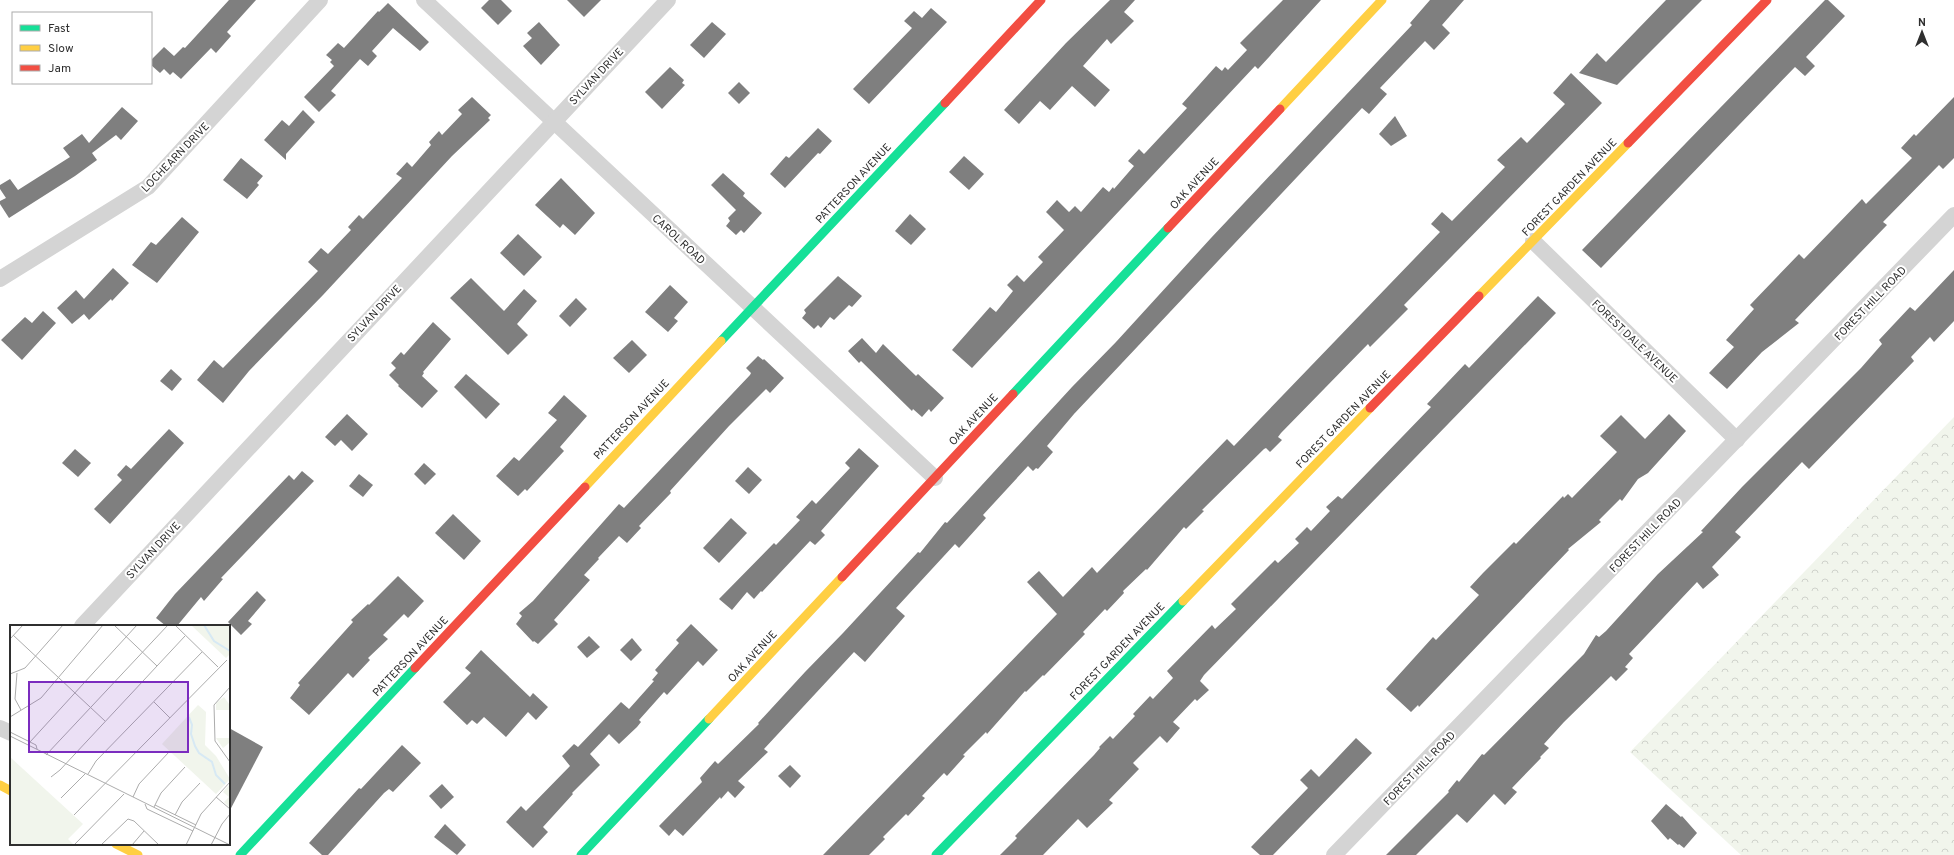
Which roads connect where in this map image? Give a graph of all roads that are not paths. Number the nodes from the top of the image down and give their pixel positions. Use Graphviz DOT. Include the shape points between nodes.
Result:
graph roads {
  1 [pos="320,0"];
  2 [pos="424,0"];
  3 [pos="668,0"];
  4 [pos="1041,0"];
  5 [pos="1382,0"];
  6 [pos="1768,0"];
  7 [pos="553,122"];
  8 [pos="1954,215"];
  9 [pos="1533,241"];
  10 [pos="0,279"];
  11 [pos="753,307"];
  12 [pos="1737,440"];
  13 [pos="935,478"];
  14 [pos="83,625"];
  15 [pos="0,785"];
  16 [pos="10,790"];
  17 [pos="118,845"];
  18 [pos="138,855"];
  19 [pos="240,855"];
  20 [pos="581,855"];
  21 [pos="936,855"];
  22 [pos="1334,855"];
  1 -- 10 [label="street, LOCHEARN DRIVE" via="148,187"];
  2 -- 7 [label="street, CAROL ROAD"];
  3 -- 7 [label="street, SYLVAN DRIVE"];
  4 -- 11 [label="street, PATTERSON AVENUE"];
  5 -- 13 [label="street, OAK AVENUE"];
  6 -- 9 [label="street, FOREST GARDEN AVENUE"];
  7 -- 11 [label="street, CAROL ROAD"];
  7 -- 14 [label="street, SYLVAN DRIVE"];
  8 -- 12 [label="street, FOREST HILL ROAD"];
  9 -- 12 [label="street, FOREST DALE AVENUE"];
  9 -- 21 [label="street, FOREST GARDEN AVENUE"];
  11 -- 13 [label="street, CAROL ROAD"];
  11 -- 19 [label="street, PATTERSON AVENUE"];
  12 -- 22 [label="street, FOREST HILL ROAD"];
  13 -- 20 [label="street, OAK AVENUE"];
  15 -- 16 [label="street"];
  17 -- 18 [label="street"];
}
